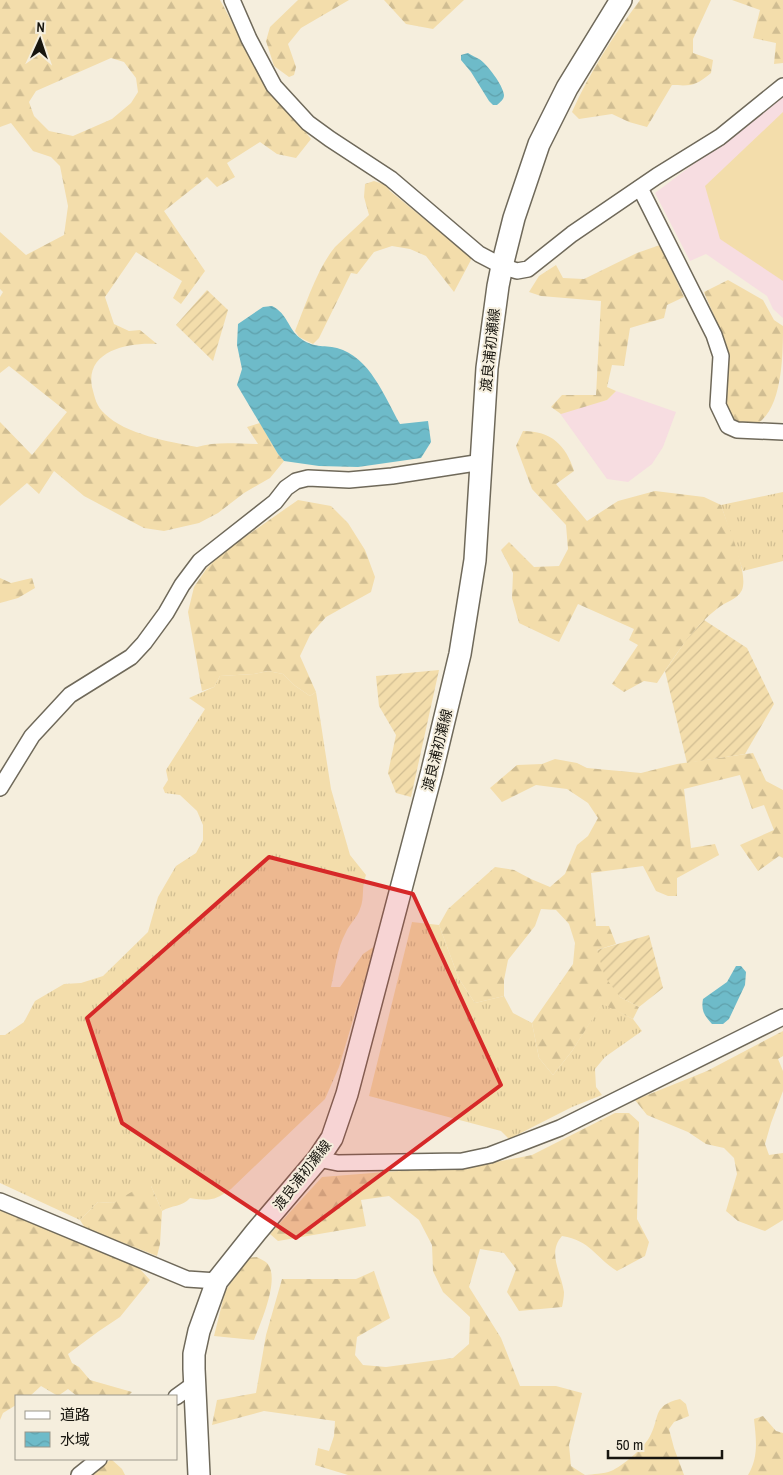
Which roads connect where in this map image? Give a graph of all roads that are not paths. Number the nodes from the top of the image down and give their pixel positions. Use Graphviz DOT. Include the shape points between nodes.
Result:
graph roads {
  1 [pos="232,0"];
  2 [pos="621,0"];
  3 [pos="783,86"];
  4 [pos="640,188"];
  5 [pos="502,266"];
  6 [pos="783,432"];
  7 [pos="482,462"];
  8 [pos="0,788"];
  9 [pos="783,1017"];
  10 [pos="318,1159"];
  11 [pos="0,1200"];
  12 [pos="217,1281"];
  13 [pos="194,1384"];
  14 [pos="178,1396"];
  15 [pos="98,1460"];
  16 [pos="79,1475"];
  17 [pos="199,1475"];
  1 -- 5 [label="street" via="274,86 308,123 391,179 479,254"];
  2 -- 5 [label="main road, 渡良浦初瀬線" via="567,88 539,144"];
  3 -- 4 [label="street" via="720,137"];
  4 -- 5 [label="street" via="572,234 528,269"];
  4 -- 6 [label="street" via="714,335 721,356 718,405 728,426 737,430"];
  5 -- 7 [label="main road, 渡良浦初瀬線" via="487,368"];
  7 -- 8 [label="street" via="349,480 308,478 291,484 275,502 200,561 166,613 131,657 70,695 32,736"];
  7 -- 10 [label="main road, 渡良浦初瀬線" via="475,560 458,663 347,1094 332,1138"];
  9 -- 10 [label="street" via="560,1128 490,1155 462,1161 338,1163"];
  10 -- 12 [label="main road, 渡良浦初瀬線"];
  11 -- 12 [label="street" via="187,1279"];
  12 -- 13 [label="main road, 渡良浦初瀬線" via="194,1354"];
  13 -- 14 [label="street"];
  13 -- 17 [label="main road, 渡良浦初瀬線"];
  15 -- 16 [label="street"];
}
